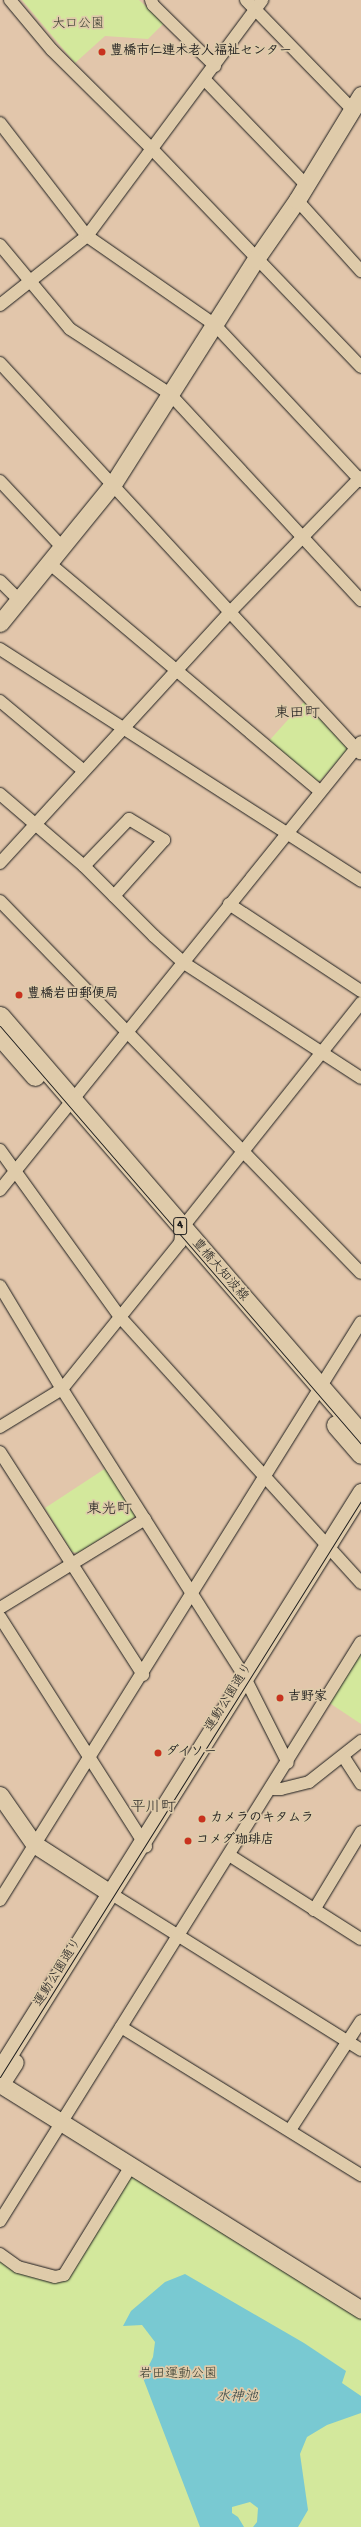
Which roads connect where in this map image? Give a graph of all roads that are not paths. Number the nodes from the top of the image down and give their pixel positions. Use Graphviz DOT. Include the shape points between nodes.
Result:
graph roads {
  1 [pos="10,0"];
  2 [pos="152,0"];
  3 [pos="246,0"];
  4 [pos="259,4"];
  5 [pos="215,66"];
  6 [pos="205,80"];
  7 [pos="361,95"];
  8 [pos="352,109"];
  9 [pos="0,123"];
  10 [pos="152,149"];
  11 [pos="306,185"];
  12 [pos="297,200"];
  13 [pos="87,236"];
  14 [pos="0,245"];
  15 [pos="256,259"];
  16 [pos="361,271"];
  17 [pos="30,282"];
  18 [pos="0,305"];
  19 [pos="215,325"];
  20 [pos="0,363"];
  21 [pos="361,367"];
  22 [pos="170,394"];
  23 [pos="360,479"];
  24 [pos="0,480"];
  25 [pos="113,484"];
  26 [pos="302,536"];
  27 [pos="62,547"];
  28 [pos="49,563"];
  29 [pos="0,581"];
  30 [pos="19,600"];
  31 [pos="361,600"];
  32 [pos="230,612"];
  33 [pos="0,623"];
  34 [pos="0,649"];
  35 [pos="177,671"];
  36 [pos="0,701"];
  37 [pos="125,729"];
  38 [pos="359,748"];
  39 [pos="84,771"];
  40 [pos="320,791"];
  41 [pos="0,794"];
  42 [pos="36,824"];
  43 [pos="286,834"];
  44 [pos="0,863"];
  45 [pos="84,866"];
  46 [pos="361,881"];
  47 [pos="114,896"];
  48 [pos="0,902"];
  49 [pos="229,904"];
  50 [pos="184,963"];
  51 [pos="361,990"];
  52 [pos="361,1003"];
  53 [pos="0,1016"];
  54 [pos="127,1034"];
  55 [pos="0,1036"];
  56 [pos="322,1052"];
  57 [pos="361,1078"];
  58 [pos="69,1105"];
  59 [pos="0,1150"];
  60 [pos="241,1152"];
  61 [pos="15,1171"];
  62 [pos="0,1190"];
  63 [pos="181,1235"];
  64 [pos="361,1274"];
  65 [pos="0,1286"];
  66 [pos="120,1317"];
  67 [pos="361,1322"];
  68 [pos="62,1389"];
  69 [pos="317,1394"];
  70 [pos="0,1427"];
  71 [pos="361,1434"];
  72 [pos="0,1452"];
  73 [pos="361,1454"];
  74 [pos="265,1477"];
  75 [pos="361,1492"];
  76 [pos="361,1511"];
  77 [pos="145,1519"];
  78 [pos="330,1550"];
  79 [pos="72,1564"];
  80 [pos="361,1583"];
  81 [pos="193,1593"];
  82 [pos="0,1608"];
  83 [pos="0,1617"];
  84 [pos="361,1642"];
  85 [pos="142,1675"];
  86 [pos="247,1682"];
  87 [pos="361,1741"];
  88 [pos="343,1756"];
  89 [pos="91,1758"];
  90 [pos="288,1763"];
  91 [pos="361,1784"];
  92 [pos="272,1789"];
  93 [pos="0,1795"];
  94 [pos="361,1832"];
  95 [pos="34,1844"];
  96 [pos="145,1844"];
  97 [pos="228,1855"];
  98 [pos="114,1895"];
  99 [pos="0,1900"];
  100 [pos="314,1910"];
  101 [pos="178,1936"];
  102 [pos="361,1939"];
  103 [pos="361,2021"];
  104 [pos="121,2027"];
  105 [pos="348,2042"];
  106 [pos="361,2050"];
  107 [pos="0,2069"];
  108 [pos="0,2084"];
  109 [pos="62,2121"];
  110 [pos="290,2130"];
  111 [pos="131,2166"];
  112 [pos="361,2175"];
  113 [pos="0,2221"];
  114 [pos="0,2254"];
  115 [pos="361,2310"];
  1 -- 10 [label="street" via="52,50"];
  2 -- 5 [label="street" via="153,5"];
  3 -- 4 [label="street"];
  4 -- 5 [label="street"];
  4 -- 8 [label="street"];
  5 -- 6 [label="street"];
  6 -- 10 [label="street"];
  6 -- 11 [label="street"];
  7 -- 8 [label="street"];
  8 -- 11 [label="street"];
  9 -- 13 [label="street"];
  10 -- 13 [label="street"];
  10 -- 15 [label="street"];
  11 -- 12 [label="street"];
  12 -- 15 [label="street"];
  12 -- 16 [label="street"];
  13 -- 17 [label="street"];
  13 -- 19 [label="street"];
  14 -- 17 [label="street"];
  15 -- 19 [label="street"];
  15 -- 21 [label="street"];
  17 -- 18 [label="street"];
  17 -- 22 [label="street" via="70,329"];
  19 -- 22 [label="street"];
  19 -- 23 [label="street"];
  20 -- 25 [label="street"];
  22 -- 25 [label="street"];
  22 -- 26 [label="street"];
  23 -- 26 [label="street"];
  24 -- 27 [label="street"];
  25 -- 27 [label="street"];
  25 -- 32 [label="street"];
  26 -- 31 [label="street"];
  26 -- 32 [label="street"];
  27 -- 28 [label="street"];
  28 -- 30 [label="street"];
  28 -- 35 [label="street"];
  29 -- 30 [label="street"];
  30 -- 33 [label="street"];
  32 -- 35 [label="street"];
  32 -- 38 [label="street"];
  34 -- 37 [label="street"];
  35 -- 37 [label="street"];
  35 -- 40 [label="street"];
  36 -- 39 [label="street"];
  37 -- 39 [label="street"];
  37 -- 43 [label="street"];
  38 -- 40 [label="street"];
  39 -- 42 [label="street"];
  40 -- 43 [label="street"];
  41 -- 42 [label="street"];
  42 -- 44 [label="street"];
  42 -- 45 [label="street"];
  43 -- 46 [label="street"];
  43 -- 49 [label="street"];
  45 -- 47 [label="street"];
  45 -- 47 [label="street" via="129,820 164,840"];
  47 -- 50 [label="street"];
  48 -- 54 [label="street"];
  49 -- 50 [label="street"];
  49 -- 51 [label="street"];
  50 -- 54 [label="street"];
  50 -- 56 [label="street"];
  52 -- 56 [label="street"];
  53 -- 58 [label="main road, 豊橋大知波線 / 4"];
  54 -- 58 [label="street"];
  54 -- 60 [label="street"];
  55 -- 58 [label="main road, 豊橋大知波線 / 4"];
  56 -- 57 [label="street"];
  56 -- 60 [label="street"];
  58 -- 61 [label="street"];
  58 -- 63 [label="main road, 豊橋大知波線 / 4"];
  59 -- 61 [label="street"];
  60 -- 63 [label="street"];
  60 -- 64 [label="street"];
  61 -- 62 [label="street"];
  61 -- 66 [label="street"];
  63 -- 66 [label="street"];
  63 -- 69 [label="main road, 豊橋大知波線 / 4"];
  65 -- 68 [label="street"];
  66 -- 68 [label="street"];
  66 -- 74 [label="street"];
  67 -- 69 [label="street"];
  68 -- 70 [label="street"];
  68 -- 77 [label="street"];
  69 -- 71 [label="main road, 豊橋大知波線 / 4"];
  69 -- 73 [label="main road, 豊橋大知波線 / 4"];
  69 -- 74 [label="street"];
  72 -- 79 [label="street"];
  74 -- 78 [label="street"];
  74 -- 81 [label="street"];
  75 -- 78 [label="street, 運動公園通り"];
  76 -- 78 [label="street, 運動公園通り"];
  77 -- 79 [label="street"];
  77 -- 81 [label="street"];
  78 -- 80 [label="street"];
  78 -- 86 [label="street, 運動公園通り"];
  79 -- 82 [label="street"];
  79 -- 85 [label="street"];
  81 -- 85 [label="street"];
  81 -- 86 [label="street"];
  83 -- 89 [label="street"];
  84 -- 90 [label="street"];
  85 -- 89 [label="street"];
  86 -- 90 [label="street"];
  86 -- 96 [label="street, 運動公園通り"];
  87 -- 88 [label="street"];
  88 -- 91 [label="street"];
  88 -- 92 [label="street" via="309,1782"];
  89 -- 95 [label="street"];
  89 -- 96 [label="street"];
  90 -- 92 [label="street"];
  92 -- 97 [label="street"];
  93 -- 95 [label="street"];
  94 -- 100 [label="street"];
  95 -- 98 [label="street"];
  95 -- 99 [label="street"];
  96 -- 98 [label="street, 運動公園通り"];
  97 -- 100 [label="street"];
  97 -- 101 [label="street"];
  98 -- 101 [label="street"];
  98 -- 107 [label="street, 運動公園通り"];
  98 -- 108 [label="street, 運動公園通り"];
  100 -- 102 [label="street"];
  101 -- 104 [label="street"];
  101 -- 105 [label="street"];
  103 -- 105 [label="street"];
  104 -- 109 [label="street"];
  104 -- 110 [label="street"];
  105 -- 106 [label="street"];
  105 -- 110 [label="street"];
  108 -- 109 [label="street"];
  109 -- 111 [label="street"];
  109 -- 113 [label="street"];
  110 -- 112 [label="street"];
  111 -- 114 [label="street" via="64,2275 55,2277 18,2267"];
  111 -- 115 [label="street"];
}
